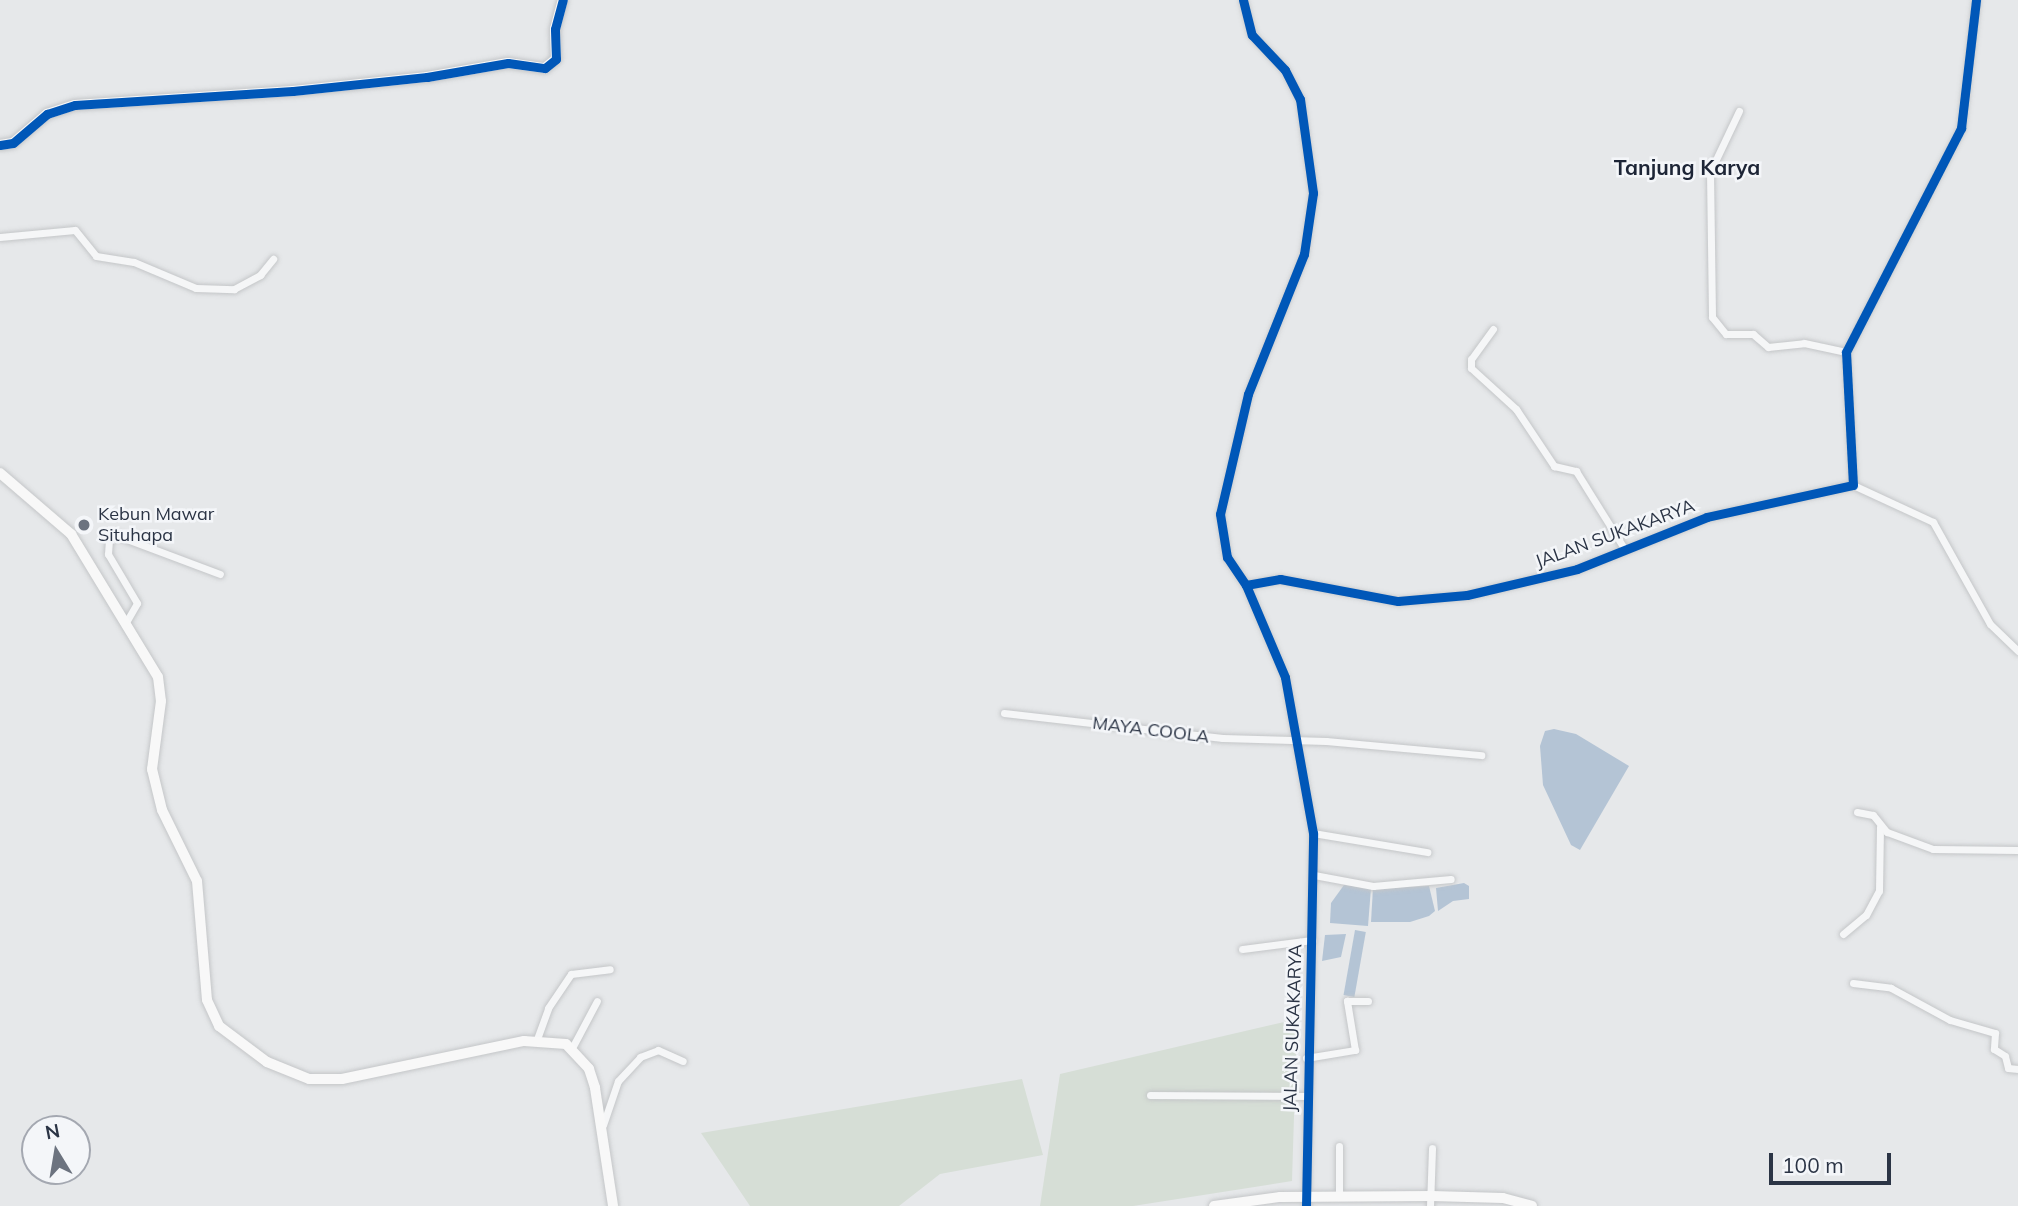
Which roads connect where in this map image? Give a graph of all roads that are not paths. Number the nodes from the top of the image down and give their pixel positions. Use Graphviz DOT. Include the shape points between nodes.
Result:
graph roads {
  1 [pos="563,0"];
  2 [pos="1243,0"];
  3 [pos="1976,0"];
  4 [pos="1739,111"];
  5 [pos="0,145"];
  6 [pos="0,237"];
  7 [pos="273,259"];
  8 [pos="1493,329"];
  9 [pos="1846,352"];
  10 [pos="0,473"];
  11 [pos="1853,485"];
  12 [pos="1624,548"];
  13 [pos="220,574"];
  14 [pos="1246,585"];
  15 [pos="125,624"];
  16 [pos="2018,651"];
  17 [pos="1004,713"];
  18 [pos="1299,740"];
  19 [pos="1481,755"];
  20 [pos="1857,812"];
  21 [pos="1880,827"];
  22 [pos="1313,833"];
  23 [pos="2018,850"];
  24 [pos="1427,852"];
  25 [pos="1314,875"];
  26 [pos="1451,879"];
  27 [pos="1843,934"];
  28 [pos="1312,940"];
  29 [pos="1241,949"];
  30 [pos="610,970"];
  31 [pos="1853,984"];
  32 [pos="597,1001"];
  33 [pos="1368,1001"];
  34 [pos="537,1039"];
  35 [pos="572,1048"];
  36 [pos="1306,1058"];
  37 [pos="683,1061"];
  38 [pos="2018,1069"];
  39 [pos="1150,1095"];
  40 [pos="1306,1096"];
  41 [pos="603,1125"];
  42 [pos="1339,1146"];
  43 [pos="1432,1148"];
  44 [pos="1339,1197"];
  45 [pos="1306,1201"];
  46 [pos="1429,1201"];
  47 [pos="1398,1202"];
  48 [pos="613,1206"];
  49 [pos="1214,1206"];
  50 [pos="1532,1206"];
  1 -- 5 [label="main road" via="555,29 556,59 545,68 508,63 293,91 75,105 47,114 13,143"];
  2 -- 14 [label="street" via="1252,35 1285,70 1300,99 1313,193 1304,254 1248,394 1220,513 1227,557"];
  3 -- 9 [label="street" via="1961,128"];
  4 -- 9 [label="street" via="1710,172 1712,317 1726,334 1753,334 1768,347 1804,343"];
  6 -- 7 [label="street" via="75,230 96,256 134,262 196,288 234,289 260,275"];
  8 -- 12 [label="street" via="1471,359 1471,368 1516,409 1554,466 1577,471"];
  9 -- 11 [label="street"];
  10 -- 15 [label="main road" via="63,523"];
  11 -- 12 [label="street, JALAN SUKAKARYA" via="1707,517"];
  11 -- 16 [label="street" via="1933,522 1990,624"];
  12 -- 14 [label="street, JALAN SUKAKARYA" via="1553,575 1433,600 1376,598 1280,579"];
  13 -- 15 [label="street" via="116,535 109,540 108,554 137,603"];
  14 -- 18 [label="street, JALAN SUKAKARYA" via="1285,677"];
  15 -- 34 [label="main road" via="160,688 152,769 164,815 197,881 207,1000 219,1026 267,1062 309,1079 342,1079 448,1053"];
  17 -- 18 [label="street, MAYA COOLA" via="1223,738"];
  18 -- 19 [label="street, MAYA COOLA"];
  18 -- 22 [label="street, JALAN SUKAKARYA"];
  20 -- 21 [label="street" via="1873,815"];
  21 -- 23 [label="street" via="1937,850"];
  21 -- 27 [label="street" via="1879,891 1866,915"];
  22 -- 24 [label="street"];
  22 -- 25 [label="street, JALAN SUKAKARYA"];
  25 -- 26 [label="street" via="1373,887"];
  25 -- 28 [label="street, JALAN SUKAKARYA"];
  28 -- 29 [label="street"];
  28 -- 36 [label="street, JALAN SUKAKARYA"];
  30 -- 34 [label="street" via="571,974 548,1008"];
  31 -- 38 [label="street" via="1891,988 1950,1020 1995,1033 1994,1049 2004,1056 2008,1068"];
  32 -- 35 [label="street"];
  33 -- 36 [label="street" via="1347,1001 1355,1050"];
  34 -- 35 [label="main road"];
  35 -- 41 [label="main road" via="589,1069"];
  36 -- 40 [label="street, JALAN SUKAKARYA"];
  37 -- 41 [label="street" via="658,1050 640,1056 618,1081"];
  39 -- 40 [label="street"];
  40 -- 45 [label="street, JALAN SUKAKARYA"];
  41 -- 48 [label="main road"];
  42 -- 44 [label="street"];
  43 -- 46 [label="street"];
  44 -- 45 [label="main road"];
  44 -- 47 [label="main road"];
  45 -- 49 [label="main road"];
  46 -- 47 [label="main road"];
  46 -- 50 [label="main road" via="1503,1198"];
}
